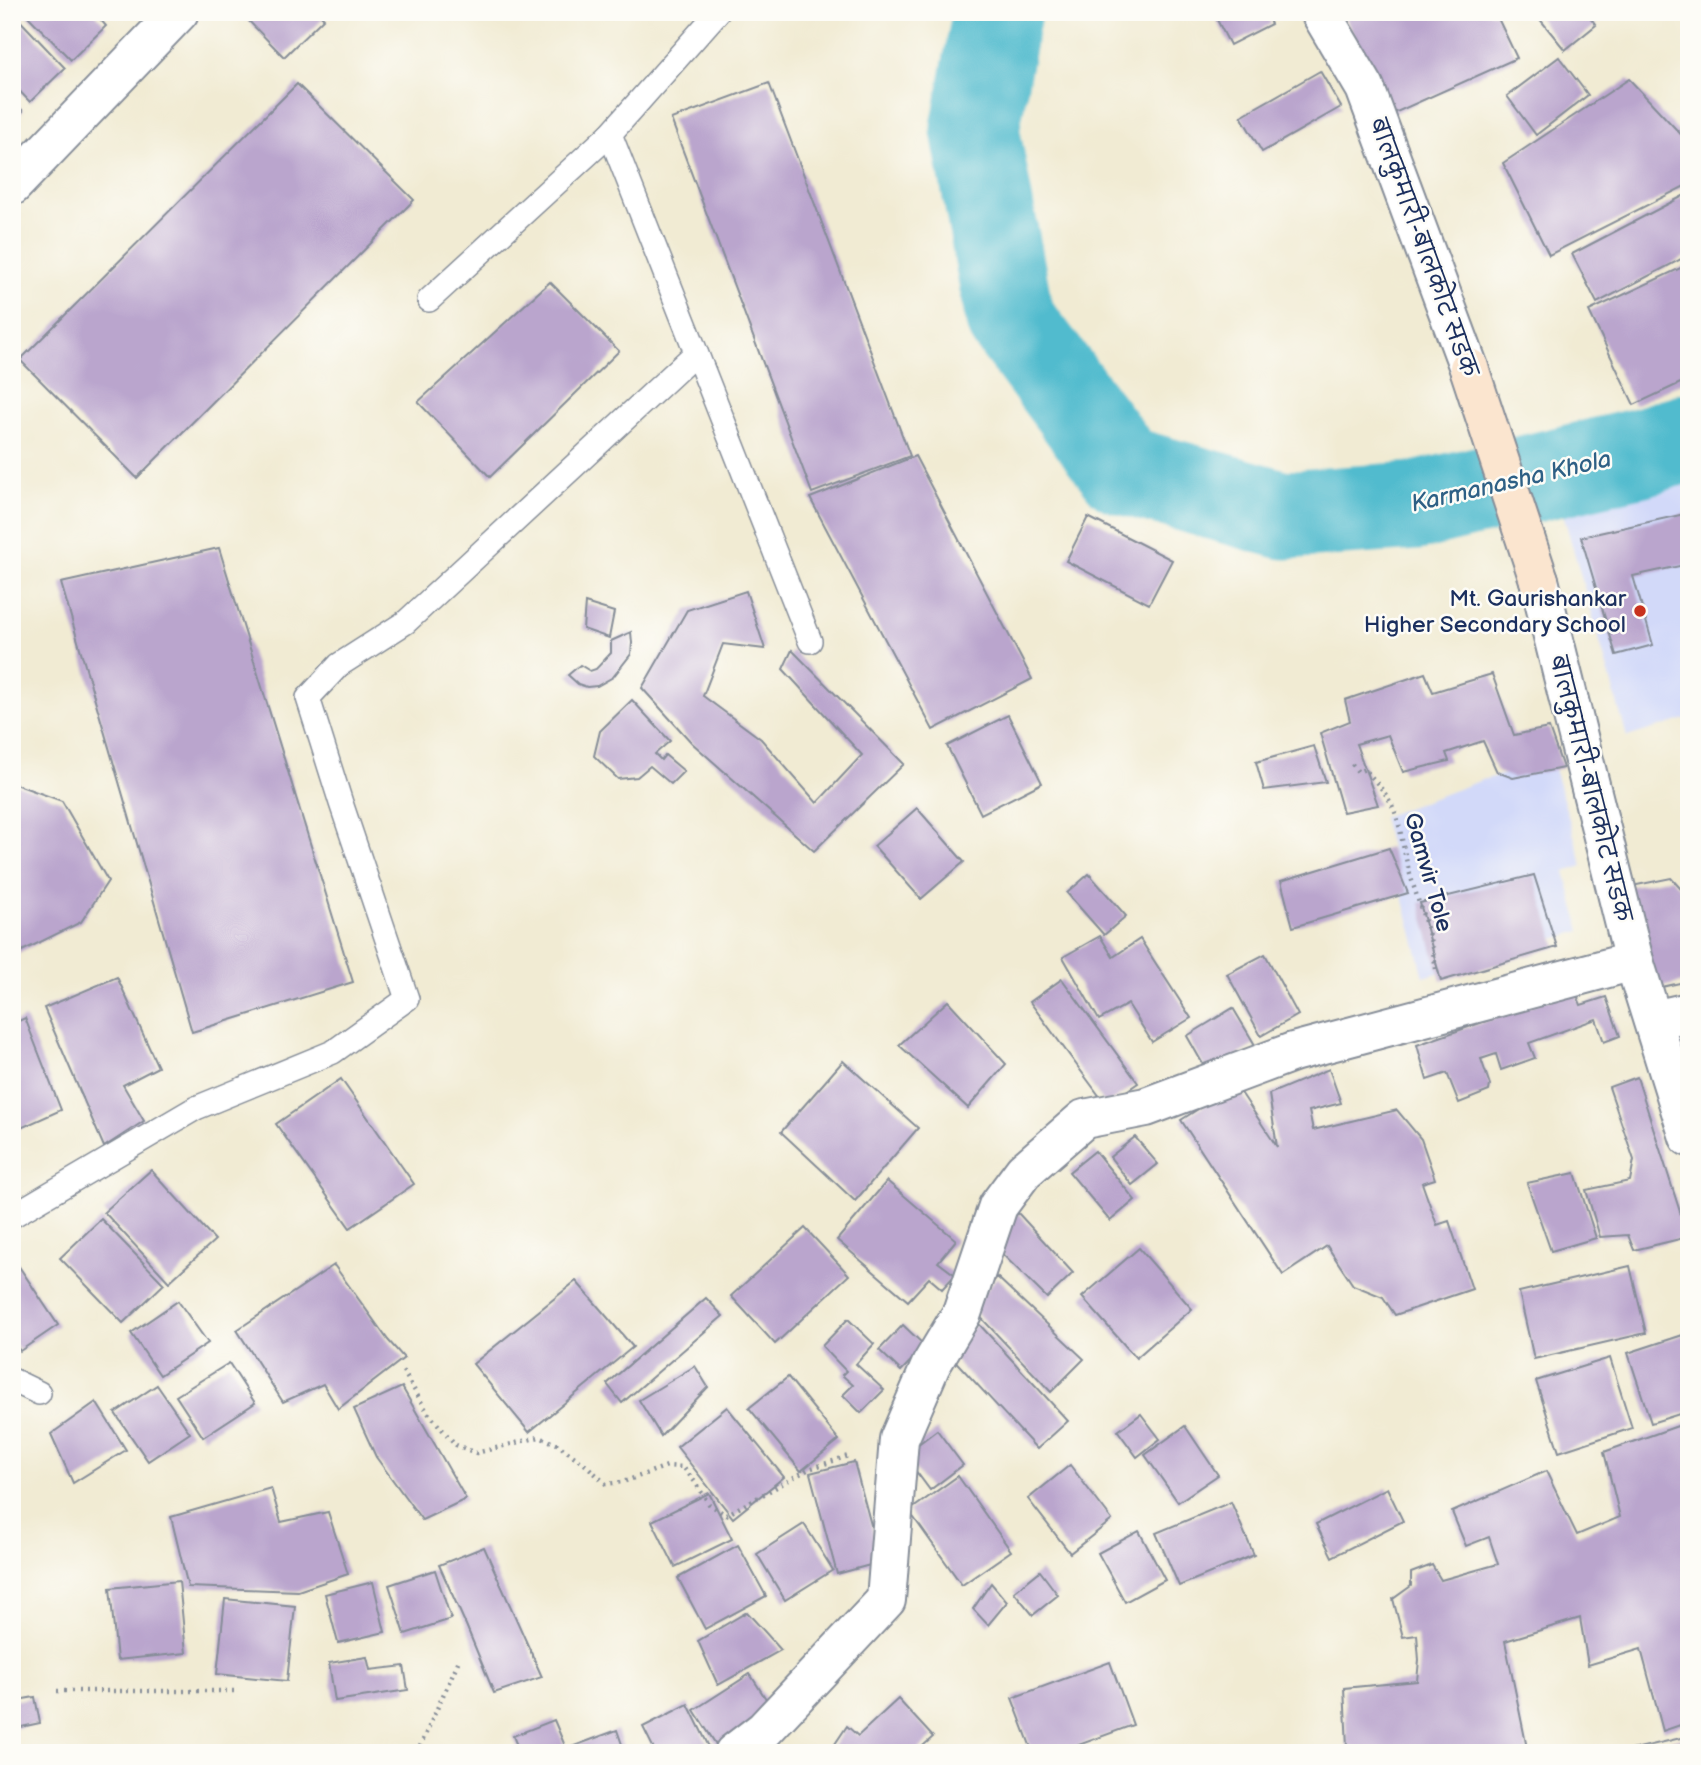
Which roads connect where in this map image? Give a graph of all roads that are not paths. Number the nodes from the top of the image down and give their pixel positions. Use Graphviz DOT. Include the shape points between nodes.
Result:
graph roads {
  1 [pos="179,12"];
  2 [pos="718,12"];
  3 [pos="1320,12"];
  4 [pos="610,134"];
  5 [pos="12,186"];
  6 [pos="429,300"];
  7 [pos="696,354"];
  8 [pos="1469,368"];
  9 [pos="1539,580"];
  10 [pos="810,641"];
  11 [pos="1634,961"];
  12 [pos="1671,1016"];
  13 [pos="1689,1137"];
  14 [pos="12,1216"];
  15 [pos="12,1380"];
  16 [pos="39,1393"];
  17 [pos="734,1753"];
  1 -- 5 [label="street"];
  2 -- 4 [label="lane"];
  3 -- 8 [label="street, बालकुमारी-बालकोट सडक" via="1365,88"];
  4 -- 6 [label="lane"];
  4 -- 7 [label="lane"];
  7 -- 10 [label="lane"];
  7 -- 14 [label="lane" via="406,622 339,665 308,698 407,999 333,1052 196,1108"];
  8 -- 9 [label="main road, बालकुमारी-बालकोट सडक"];
  9 -- 11 [label="street, बालकुमारी-बालकोट सडक"];
  11 -- 12 [label="street, बालकुमारी-बालकोट सडक"];
  11 -- 17 [label="street" via="1293,1052 1146,1107 1084,1119 1024,1171 998,1206 962,1313 931,1365 899,1439 887,1600 764,1730"];
  12 -- 13 [label="street, बालकुमारी-बालकोट सडक"];
  15 -- 16 [label="lane"];
}
